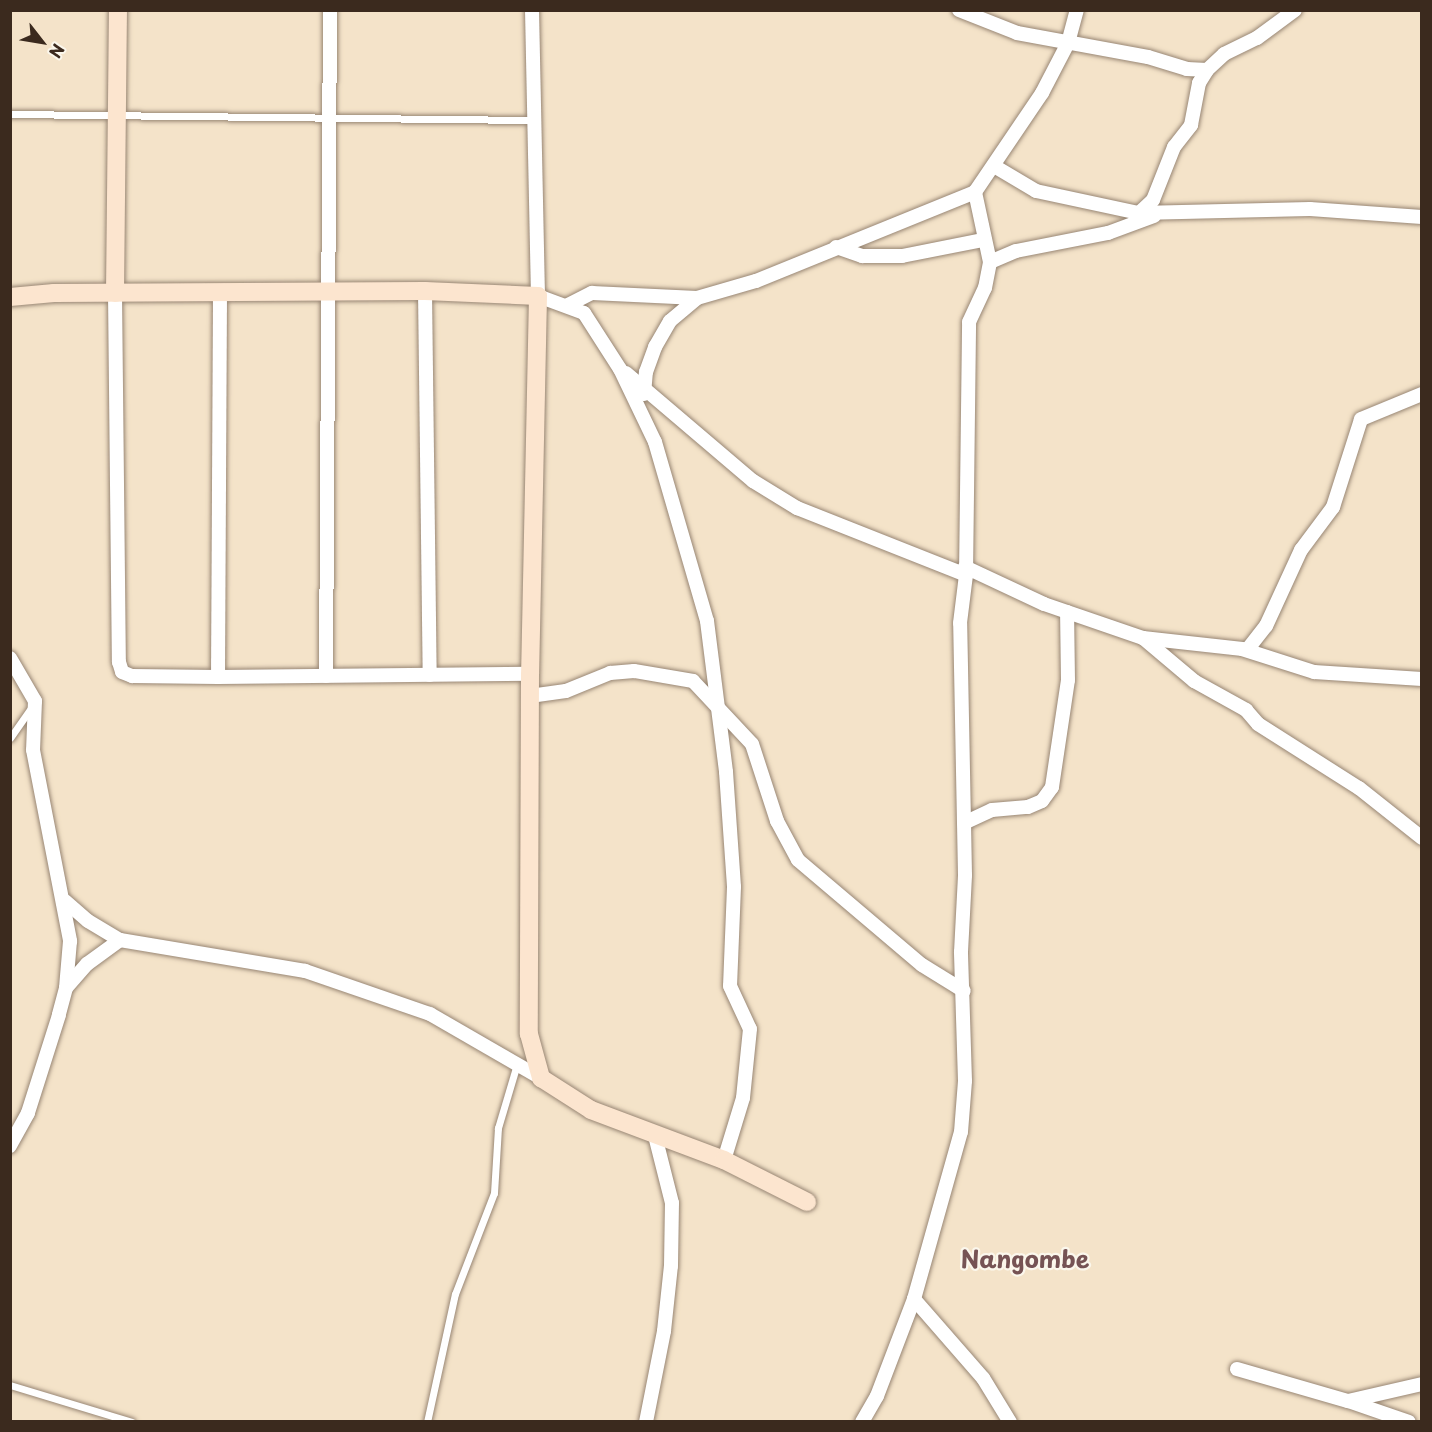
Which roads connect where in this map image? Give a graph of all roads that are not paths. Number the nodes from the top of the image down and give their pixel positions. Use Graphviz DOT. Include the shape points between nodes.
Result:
graph roads {
  1 [pos="118,10"];
  2 [pos="330,10"];
  3 [pos="532,10"];
  4 [pos="959,10"];
  5 [pos="1077,10"];
  6 [pos="1295,10"];
  7 [pos="1068,43"];
  8 [pos="1207,70"];
  9 [pos="10,114"];
  10 [pos="117,115"];
  11 [pos="329,116"];
  12 [pos="534,120"];
  13 [pos="994,166"];
  14 [pos="975,192"];
  15 [pos="1139,213"];
  16 [pos="1163,213"];
  17 [pos="1422,217"];
  18 [pos="982,240"];
  19 [pos="836,247"];
  20 [pos="990,262"];
  21 [pos="425,291"];
  22 [pos="220,292"];
  23 [pos="328,292"];
  24 [pos="115,293"];
  25 [pos="538,296"];
  26 [pos="10,297"];
  27 [pos="698,298"];
  28 [pos="568,304"];
  29 [pos="620,369"];
  30 [pos="645,389"];
  31 [pos="1422,394"];
  32 [pos="643,413"];
  33 [pos="965,571"];
  34 [pos="1067,612"];
  35 [pos="1143,638"];
  36 [pos="1247,650"];
  37 [pos="10,658"];
  38 [pos="530,674"];
  39 [pos="430,675"];
  40 [pos="326,676"];
  41 [pos="218,677"];
  42 [pos="1422,679"];
  43 [pos="530,696"];
  44 [pos="35,701"];
  45 [pos="716,703"];
  46 [pos="10,738"];
  47 [pos="1422,819"];
  48 [pos="1405,821"];
  49 [pos="964,823"];
  50 [pos="1422,838"];
  51 [pos="65,901"];
  52 [pos="120,940"];
  53 [pos="66,988"];
  54 [pos="964,992"];
  55 [pos="517,1064"];
  56 [pos="541,1078"];
  57 [pos="655,1136"];
  58 [pos="10,1146"];
  59 [pos="724,1160"];
  60 [pos="807,1202"];
  61 [pos="914,1299"];
  62 [pos="1237,1369"];
  63 [pos="1422,1384"];
  64 [pos="10,1385"];
  65 [pos="1348,1401"];
  66 [pos="1000,1415"];
  67 [pos="132,1422"];
  68 [pos="427,1422"];
  69 [pos="646,1422"];
  70 [pos="862,1422"];
  71 [pos="1010,1422"];
  72 [pos="1409,1422"];
  1 -- 10 [label="street"];
  2 -- 11 [label="street"];
  3 -- 12 [label="street"];
  4 -- 7 [label="street" via="1017,33"];
  5 -- 7 [label="street"];
  6 -- 8 [label="street" via="1257,38 1224,54"];
  7 -- 8 [label="street"];
  7 -- 13 [label="street" via="1042,93"];
  8 -- 15 [label="street" via="1199,83 1191,125 1174,147 1153,200"];
  9 -- 10 [label="lane"];
  10 -- 11 [label="lane"];
  10 -- 24 [label="street"];
  11 -- 12 [label="lane"];
  11 -- 23 [label="street"];
  12 -- 25 [label="street"];
  13 -- 14 [label="street"];
  13 -- 15 [label="street" via="1036,191"];
  14 -- 18 [label="street"];
  14 -- 19 [label="street"];
  15 -- 16 [label="street"];
  16 -- 17 [label="street" via="1310,208"];
  16 -- 20 [label="street" via="1108,233 1016,251"];
  18 -- 19 [label="street" via="902,256 862,256"];
  18 -- 20 [label="street"];
  19 -- 27 [label="street" via="756,281"];
  20 -- 33 [label="street" via="985,288 969,322"];
  21 -- 23 [label="street"];
  21 -- 25 [label="street"];
  21 -- 39 [label="street"];
  22 -- 23 [label="street"];
  22 -- 24 [label="street"];
  22 -- 41 [label="street"];
  23 -- 40 [label="street"];
  24 -- 26 [label="street"];
  24 -- 41 [label="street" via="118,662 122,672 132,676"];
  25 -- 28 [label="street"];
  25 -- 38 [label="street"];
  27 -- 28 [label="street" via="592,293"];
  27 -- 30 [label="street" via="665,329 646,372"];
  28 -- 29 [label="street" via="584,313"];
  29 -- 30 [label="street"];
  29 -- 32 [label="street"];
  30 -- 32 [label="street"];
  30 -- 33 [label="street" via="753,481 797,508"];
  31 -- 36 [label="street" via="1361,419 1333,507 1300,550 1266,626"];
  32 -- 45 [label="street" via="707,621"];
  33 -- 34 [label="street"];
  33 -- 49 [label="street" via="960,623"];
  34 -- 35 [label="street"];
  34 -- 49 [label="street" via="1068,680 1052,787 1042,801 1028,807 992,810"];
  35 -- 36 [label="street"];
  35 -- 48 [label="street" via="1194,681 1246,710 1258,724"];
  36 -- 42 [label="street" via="1314,672"];
  37 -- 44 [label="street"];
  38 -- 39 [label="street"];
  38 -- 43 [label="street"];
  39 -- 40 [label="street"];
  40 -- 41 [label="street"];
  43 -- 45 [label="street" via="566,691 610,673 634,671 693,681"];
  43 -- 56 [label="street" via="529,1034"];
  44 -- 46 [label="lane"];
  44 -- 51 [label="street" via="33,750"];
  45 -- 54 [label="street" via="752,744 777,821 798,860 922,965"];
  45 -- 59 [label="street" via="734,887 730,986 750,1029 743,1098"];
  47 -- 48 [label="street"];
  48 -- 50 [label="street"];
  49 -- 54 [label="street"];
  51 -- 52 [label="street" via="88,921"];
  51 -- 53 [label="street" via="70,941"];
  52 -- 53 [label="street" via="87,964"];
  52 -- 55 [label="street" via="304,971 430,1014"];
  53 -- 58 [label="street" via="28,1113"];
  54 -- 61 [label="street" via="961,1132"];
  55 -- 56 [label="street"];
  55 -- 68 [label="lane" via="498,1128 494,1193 454,1294"];
  56 -- 57 [label="street" via="591,1110"];
  57 -- 59 [label="street"];
  57 -- 69 [label="street" via="672,1203 671,1266 664,1331"];
  59 -- 60 [label="street"];
  61 -- 66 [label="street" via="983,1378"];
  61 -- 70 [label="street" via="877,1396"];
  62 -- 65 [label="street"];
  63 -- 65 [label="street"];
  64 -- 67 [label="lane"];
  65 -- 72 [label="street"];
  66 -- 71 [label="street"];
}
